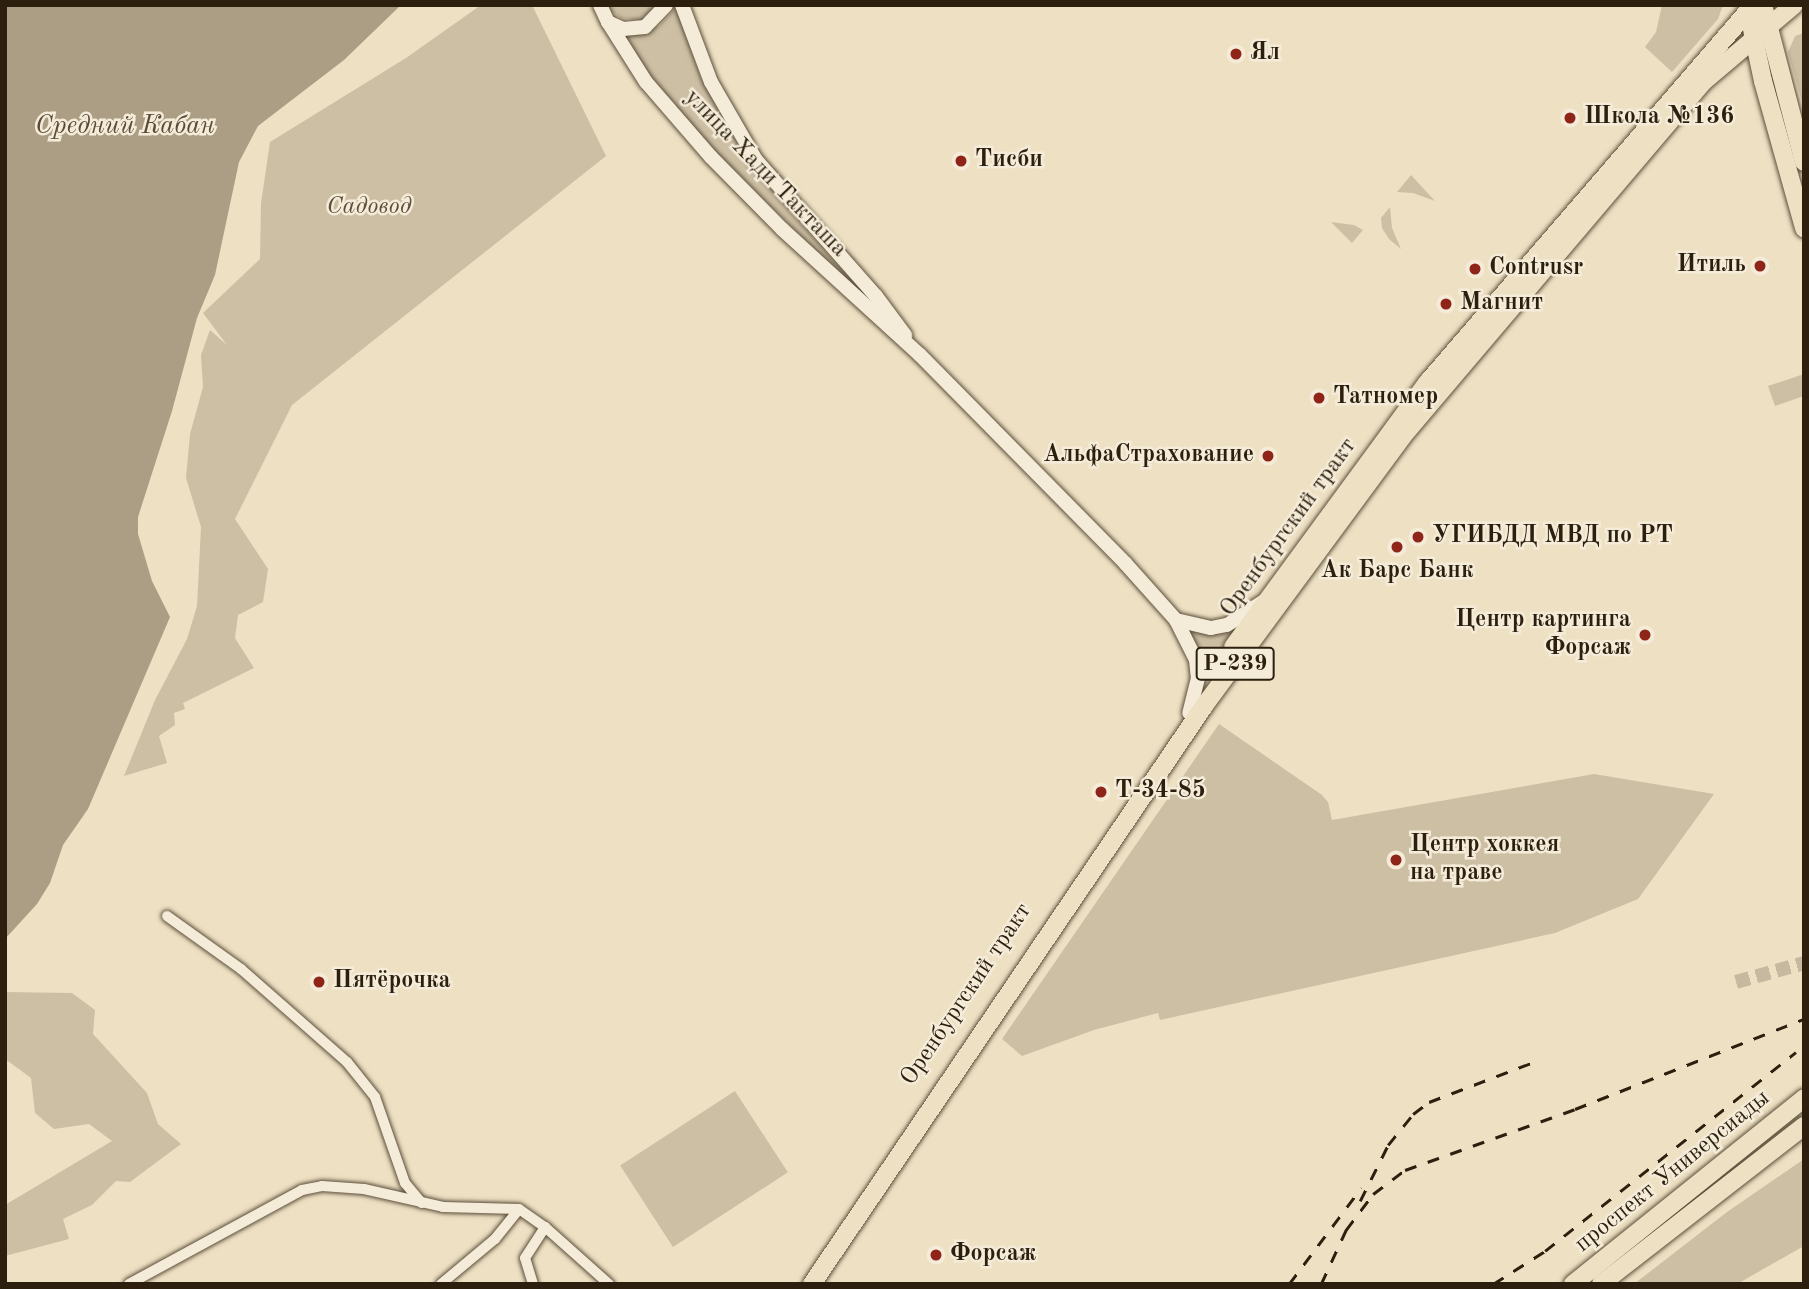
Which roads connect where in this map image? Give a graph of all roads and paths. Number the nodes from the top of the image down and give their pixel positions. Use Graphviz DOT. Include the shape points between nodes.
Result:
graph roads {
  1 [pos="600,5"];
  2 [pos="666,5"];
  3 [pos="682,5"];
  4 [pos="1794,5"];
  5 [pos="1759,10"];
  6 [pos="1804,13"];
  7 [pos="608,22"];
  8 [pos="1753,41"];
  9 [pos="1804,162"];
  10 [pos="1804,228"];
  11 [pos="920,355"];
  12 [pos="1266,599"];
  13 [pos="1176,620"];
  14 [pos="1189,713"];
  15 [pos="167,916"];
  16 [pos="1804,1098"];
  17 [pos="1804,1128"];
  18 [pos="422,1203"];
  19 [pos="519,1209"];
  20 [pos="545,1227"];
  21 [pos="129,1284"];
  22 [pos="441,1284"];
  23 [pos="533,1284"];
  24 [pos="609,1284"];
  25 [pos="799,1284"];
  26 [pos="813,1284"];
  27 [pos="1573,1284"];
  28 [pos="1601,1284"];
  1 -- 7 [label="street, улица Хади Такташа"];
  2 -- 7 [label="street" via="645,27 624,29"];
  3 -- 11 [label="street, улица Хади Такташа" via="711,82 756,160 876,296"];
  4 -- 5 [label="main road"];
  5 -- 6 [label="main road"];
  5 -- 8 [label="main road"];
  5 -- 8 [label="main road, Оренбургский тракт"];
  5 -- 9 [label="main road"];
  5 -- 12 [label="main road, Оренбургский тракт / Р-239" via="1427,383"];
  7 -- 11 [label="street, улица Хади Такташа" via="646,82 711,157"];
  8 -- 10 [label="main road"];
  8 -- 26 [label="main road, Оренбургский тракт / Р-239" via="1704,81 1431,401 1307,563 1204,706"];
  11 -- 13 [label="street, улица Хади Такташа"];
  12 -- 13 [label="street" via="1227,625 1212,628"];
  12 -- 14 [label="main road, Оренбургский тракт / Р-239"];
  13 -- 14 [label="street, улица Хади Такташа" via="1196,660 1198,678"];
  14 -- 25 [label="main road, Оренбургский тракт / Р-239"];
  15 -- 18 [label="street" via="241,969 346,1062 375,1097 405,1183"];
  16 -- 27 [label="main road, проспект Универсиады"];
  17 -- 28 [label="main road, проспект Универсиады"];
  18 -- 19 [label="street"];
  18 -- 21 [label="street" via="364,1189 322,1186 302,1190"];
  19 -- 20 [label="street"];
  19 -- 22 [label="street" via="495,1239"];
  20 -- 23 [label="street" via="525,1258"];
  20 -- 24 [label="street"];
}
